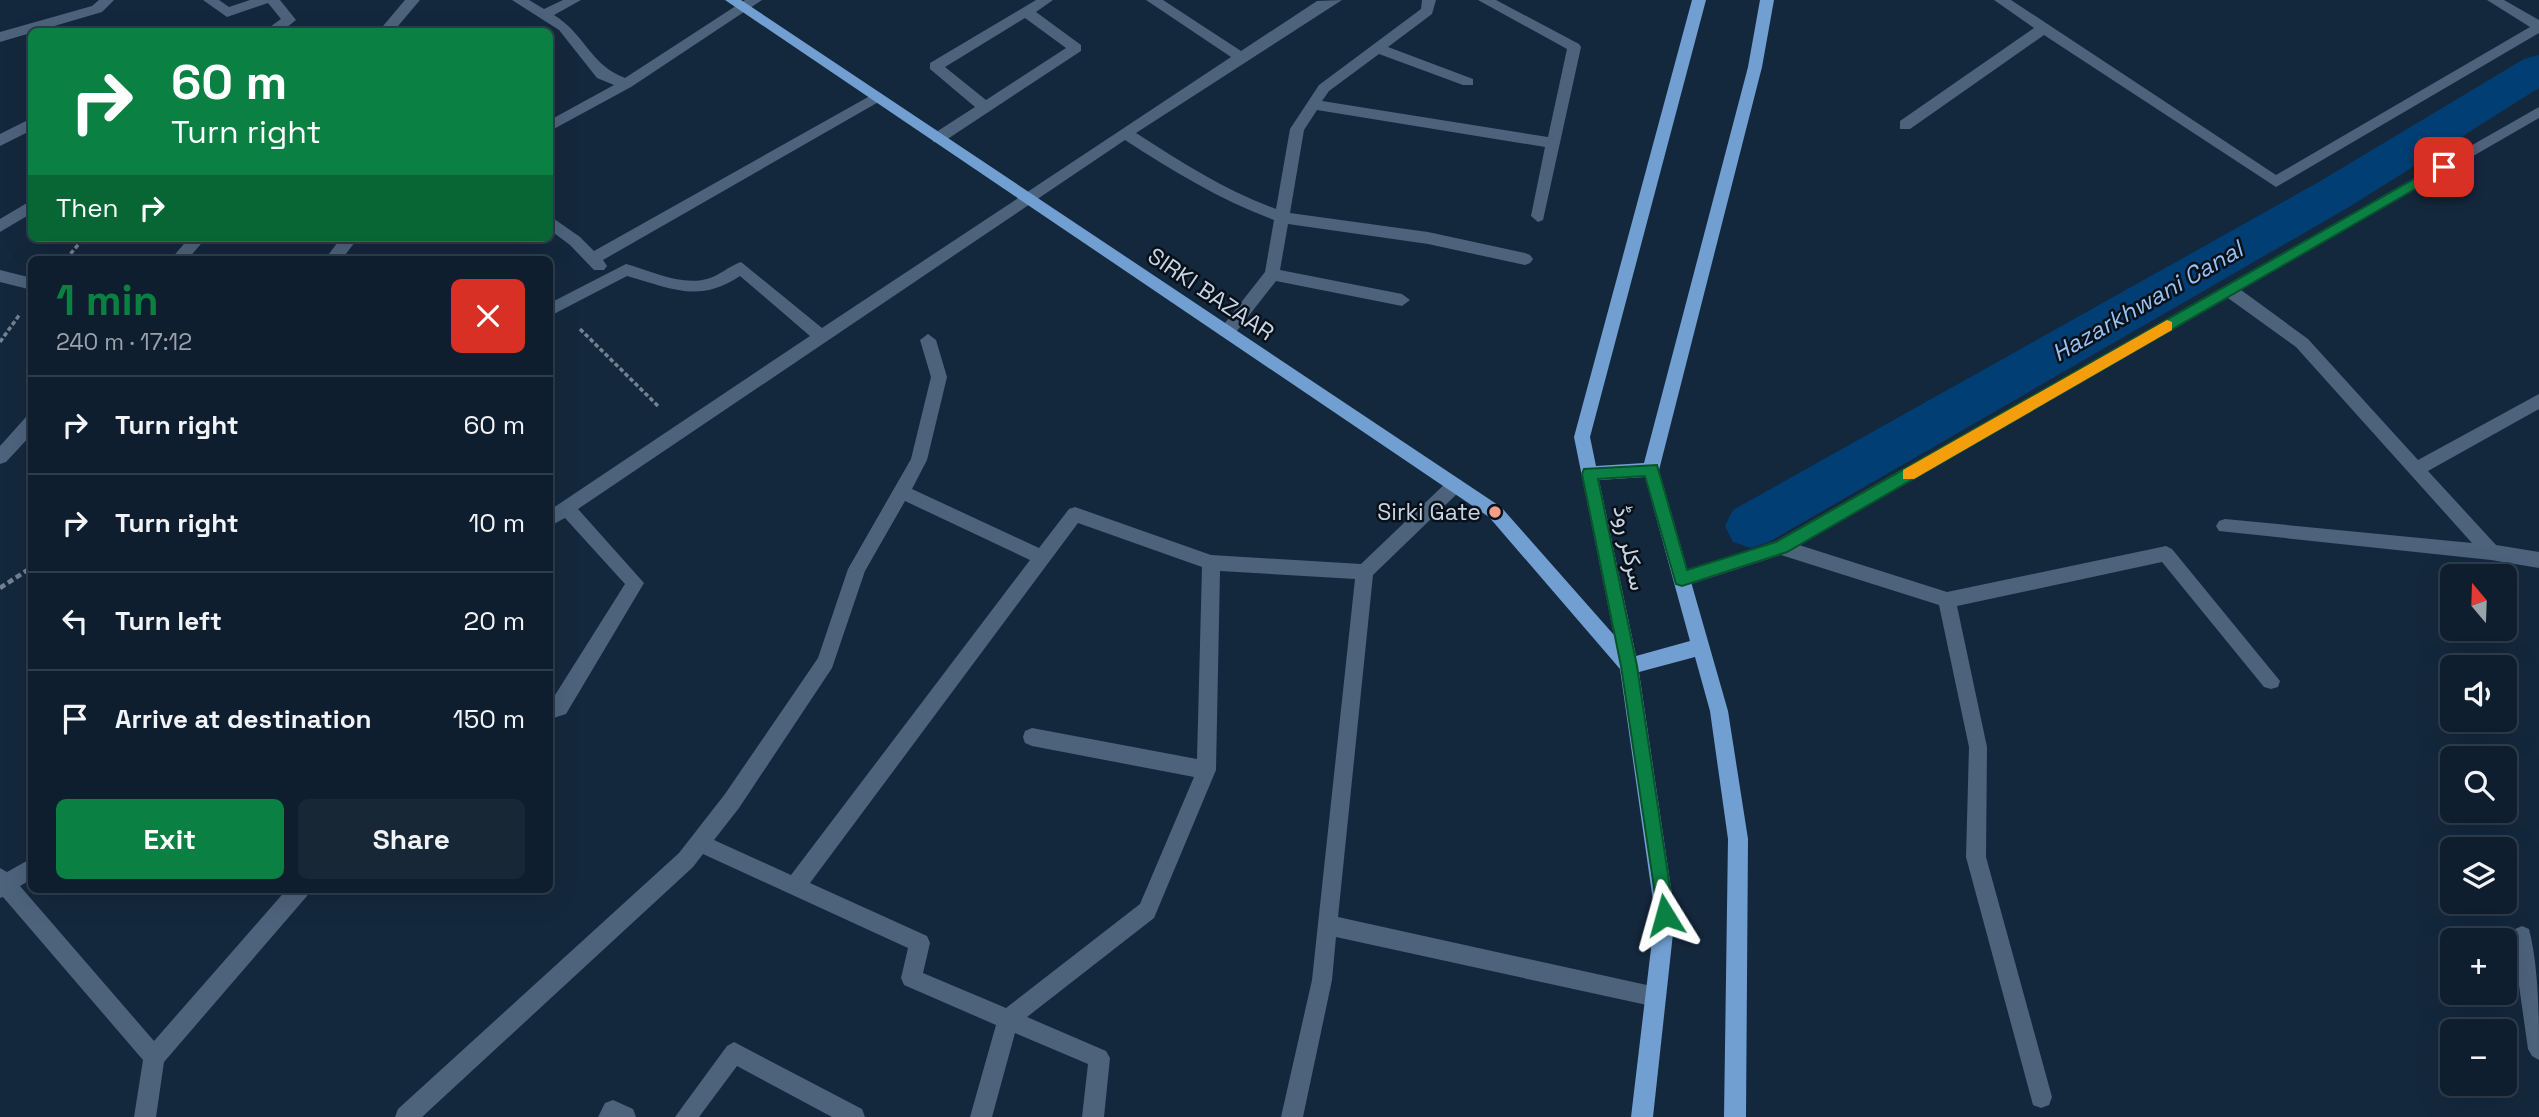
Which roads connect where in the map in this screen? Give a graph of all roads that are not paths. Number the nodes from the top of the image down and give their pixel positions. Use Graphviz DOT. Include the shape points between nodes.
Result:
graph roads {
  1 [pos="107,0"];
  2 [pos="210,0"];
  3 [pos="264,0"];
  4 [pos="272,0"];
  5 [pos="413,0"];
  6 [pos="519,0"];
  7 [pos="574,0"];
  8 [pos="1046,0"];
  9 [pos="1153,0"];
  10 [pos="1429,0"];
  11 [pos="1485,0"];
  12 [pos="1699,0"];
  13 [pos="1767,0"];
  14 [pos="2001,0"];
  15 [pos="2494,0"];
  16 [pos="1325,1"];
  17 [pos="743,2"];
  18 [pos="1027,12"];
  19 [pos="542,15"];
  20 [pos="2539,27"];
  21 [pos="31,28"];
  22 [pos="276,28"];
  23 [pos="388,28"];
  24 [pos="2043,28"];
  25 [pos="28,29"];
  26 [pos="0,37"];
  27 [pos="1378,48"];
  28 [pos="1241,57"];
  29 [pos="1468,82"];
  30 [pos="626,84"];
  31 [pos="877,97"];
  32 [pos="1314,105"];
  33 [pos="985,107"];
  34 [pos="2539,112"];
  35 [pos="28,124"];
  36 [pos="553,124"];
  37 [pos="1905,125"];
  38 [pos="1125,134"];
  39 [pos="938,138"];
  40 [pos="0,141"];
  41 [pos="1553,142"];
  42 [pos="1027,198"];
  43 [pos="28,208"];
  44 [pos="1538,216"];
  45 [pos="1281,217"];
  46 [pos="553,224"];
  47 [pos="0,226"];
  48 [pos="194,242"];
  49 [pos="347,242"];
  50 [pos="182,256"];
  51 [pos="335,256"];
  52 [pos="1525,259"];
  53 [pos="591,260"];
  54 [pos="1272,274"];
  55 [pos="0,275"];
  56 [pos="612,276"];
  57 [pos="28,283"];
  58 [pos="2230,290"];
  59 [pos="1402,300"];
  60 [pos="553,308"];
  61 [pos="1227,332"];
  62 [pos="821,336"];
  63 [pos="928,340"];
  64 [pos="2539,401"];
  65 [pos="28,429"];
  66 [pos="0,457"];
  67 [pos="2416,469"];
  68 [pos="1651,470"];
  69 [pos="1589,474"];
  70 [pos="1455,485"];
  71 [pos="902,492"];
  72 [pos="566,508"];
  73 [pos="553,517"];
  74 [pos="2225,526"];
  75 [pos="1781,547"];
  76 [pos="2491,552"];
  77 [pos="1042,558"];
  78 [pos="2539,560"];
  79 [pos="1211,563"];
  80 [pos="1365,572"];
  81 [pos="1682,579"];
  82 [pos="1947,600"];
  83 [pos="1700,647"];
  84 [pos="1629,666"];
  85 [pos="2271,681"];
  86 [pos="553,710"];
  87 [pos="1032,737"];
  88 [pos="1206,770"];
  89 [pos="699,843"];
  90 [pos="28,869"];
  91 [pos="2,884"];
  92 [pos="795,886"];
  93 [pos="297,893"];
  94 [pos="1328,925"];
  95 [pos="2522,936"];
  96 [pos="1657,997"];
  97 [pos="1008,1019"];
  98 [pos="2539,1049"];
  99 [pos="154,1056"];
  100 [pos="2041,1097"];
  101 [pos="145,1117"];
  102 [pos="406,1117"];
  103 [pos="609,1117"];
  104 [pos="625,1117"];
  105 [pos="686,1117"];
  106 [pos="854,1117"];
  107 [pos="981,1117"];
  108 [pos="1093,1117"];
  109 [pos="1292,1117"];
  110 [pos="1642,1117"];
  111 [pos="1735,1117"];
  1 -- 21 [label="street" via="97,9"];
  2 -- 3 [label="street" via="227,12"];
  4 -- 22 [label="street" via="289,20"];
  5 -- 23 [label="street"];
  6 -- 19 [label="street"];
  7 -- 19 [label="street"];
  8 -- 18 [label="street"];
  9 -- 28 [label="street"];
  10 -- 27 [label="street" via="1427,11"];
  11 -- 41 [label="street" via="1574,47"];
  12 -- 69 [label="main road, سرکلر روڈ" via="1582,437"];
  13 -- 68 [label="main road" via="1755,66"];
  14 -- 24 [label="street"];
  15 -- 20 [label="street"];
  16 -- 28 [label="street"];
  17 -- 30 [label="street"];
  17 -- 31 [label="main road, SIRKI BAZAAR"];
  18 -- 33 [label="street" via="1076,48"];
  18 -- 33 [label="street" via="935,66"];
  19 -- 30 [label="street" via="564,27 602,75"];
  20 -- 24 [label="street" via="2276,182"];
  24 -- 37 [label="street"];
  25 -- 26 [label="street"];
  27 -- 29 [label="street"];
  27 -- 32 [label="street" via="1324,88"];
  28 -- 38 [label="street"];
  30 -- 36 [label="street"];
  31 -- 39 [label="main road, SIRKI BAZAAR"];
  31 -- 53 [label="street"];
  32 -- 41 [label="street"];
  32 -- 45 [label="street" via="1297,129"];
  33 -- 39 [label="street"];
  34 -- 58 [label="street"];
  35 -- 40 [label="street"];
  38 -- 42 [label="street"];
  38 -- 45 [label="street" via="1180,169"];
  39 -- 42 [label="main road, SIRKI BAZAAR"];
  41 -- 44 [label="street"];
  42 -- 61 [label="main road, SIRKI BAZAAR"];
  42 -- 62 [label="street"];
  43 -- 47 [label="street"];
  45 -- 52 [label="street" via="1428,238"];
  45 -- 54 [label="street"];
  46 -- 53 [label="street"];
  48 -- 50 [label="street"];
  49 -- 51 [label="street"];
  53 -- 56 [label="street"];
  54 -- 59 [label="street"];
  54 -- 61 [label="street"];
  55 -- 57 [label="street"];
  56 -- 60 [label="street"];
  56 -- 62 [label="street" via="626,271 704,289 741,268"];
  58 -- 67 [label="street" via="2302,343"];
  58 -- 75 [label="street"];
  61 -- 70 [label="main road, SIRKI BAZAAR"];
  62 -- 72 [label="street"];
  63 -- 71 [label="street" via="939,377 919,460"];
  64 -- 67 [label="street"];
  65 -- 66 [label="street"];
  67 -- 76 [label="street"];
  68 -- 69 [label="main road"];
  68 -- 81 [label="main road"];
  69 -- 84 [label="main road, سرکلر روڈ"];
  70 -- 80 [label="street"];
  70 -- 84 [label="main road, SIRKI BAZAAR" via="1495,512"];
  71 -- 77 [label="street"];
  71 -- 89 [label="street" via="857,569 826,662"];
  72 -- 73 [label="street"];
  72 -- 86 [label="street" via="635,583 559,708"];
  74 -- 76 [label="street"];
  75 -- 81 [label="street"];
  75 -- 82 [label="street"];
  76 -- 78 [label="street"];
  77 -- 79 [label="street" via="1075,514"];
  77 -- 92 [label="street"];
  79 -- 80 [label="street"];
  79 -- 88 [label="street"];
  80 -- 94 [label="street"];
  81 -- 83 [label="main road"];
  82 -- 85 [label="street" via="2166,554"];
  82 -- 100 [label="street" via="1978,747 1976,857"];
  83 -- 84 [label="main road"];
  83 -- 111 [label="main road" via="1719,712 1738,839"];
  84 -- 96 [label="main road, سرکلر روڈ" via="1665,915"];
  87 -- 88 [label="street"];
  88 -- 97 [label="street" via="1147,911"];
  89 -- 92 [label="street"];
  89 -- 102 [label="street" via="686,860"];
  90 -- 91 [label="street"];
  91 -- 99 [label="street"];
  92 -- 97 [label="street" via="920,943 911,978"];
  93 -- 99 [label="street"];
  94 -- 96 [label="street"];
  94 -- 109 [label="street" via="1322,980"];
  95 -- 98 [label="street"];
  96 -- 110 [label="main road, سرکلر روڈ"];
  97 -- 107 [label="street"];
  97 -- 108 [label="street" via="1099,1058"];
  99 -- 101 [label="street"];
  103 -- 104 [label="street" via="613,1111"];
  105 -- 106 [label="street" via="734,1053"];
}
